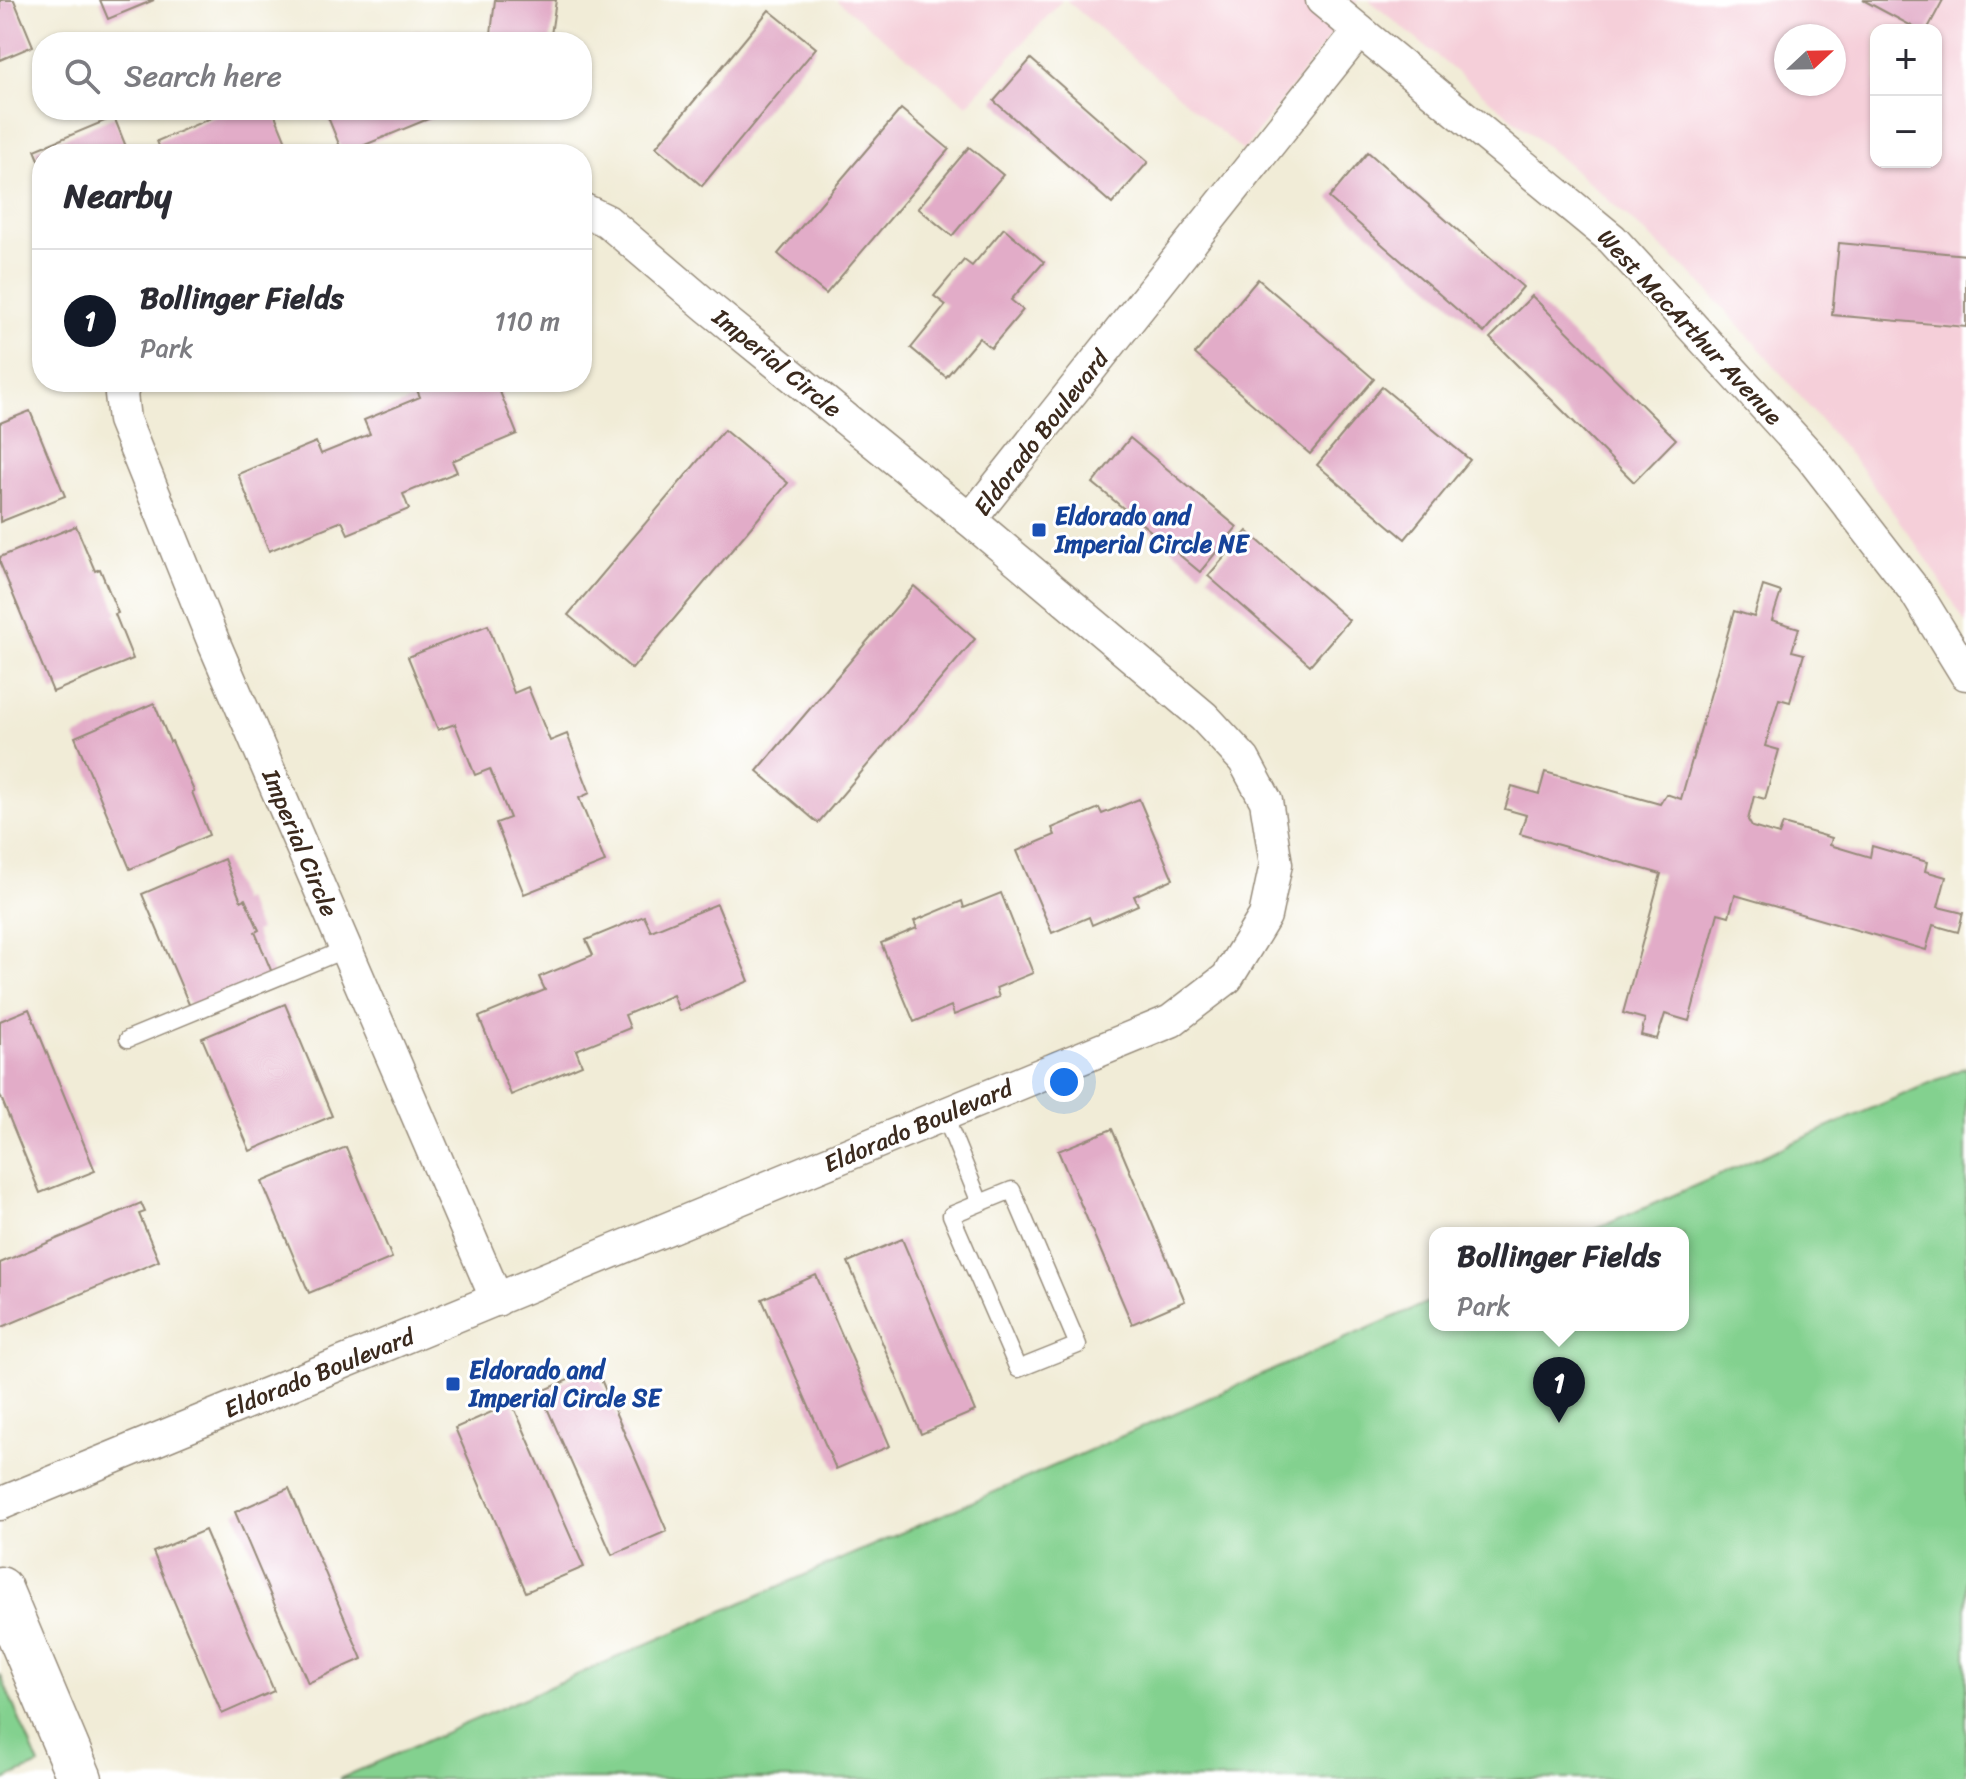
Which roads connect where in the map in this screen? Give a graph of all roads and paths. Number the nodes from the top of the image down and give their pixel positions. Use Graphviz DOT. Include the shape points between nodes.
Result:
graph roads {
  1 [pos="1322,0"];
  2 [pos="1359,31"];
  3 [pos="592,214"];
  4 [pos="122,392"];
  5 [pos="970,520"];
  6 [pos="1966,674"];
  7 [pos="346,949"];
  8 [pos="128,1039"];
  9 [pos="944,1114"];
  10 [pos="980,1203"];
  11 [pos="497,1300"];
  12 [pos="0,1504"];
  13 [pos="0,1589"];
  14 [pos="80,1779"];
  1 -- 2 [label="street, West MacArthur Avenue"];
  2 -- 5 [label="street, Eldorado Boulevard"];
  2 -- 6 [label="street, West MacArthur Avenue" via="1612,239 1811,457 1915,591"];
  3 -- 5 [label="street, Imperial Circle"];
  4 -- 7 [label="street, Imperial Circle" via="124,420"];
  5 -- 9 [label="street, Eldorado Boulevard" via="1204,717 1244,760 1266,801 1276,864 1265,916 1227,978 1171,1021"];
  7 -- 8 [label="lane"];
  7 -- 11 [label="street, Imperial Circle"];
  9 -- 10 [label="lane"];
  9 -- 11 [label="street, Eldorado Boulevard"];
  10 -- 10 [label="lane" via="1012,1190 1078,1345 1018,1369 951,1215"];
  11 -- 12 [label="street, Eldorado Boulevard"];
  13 -- 14 [label="street"];
}
